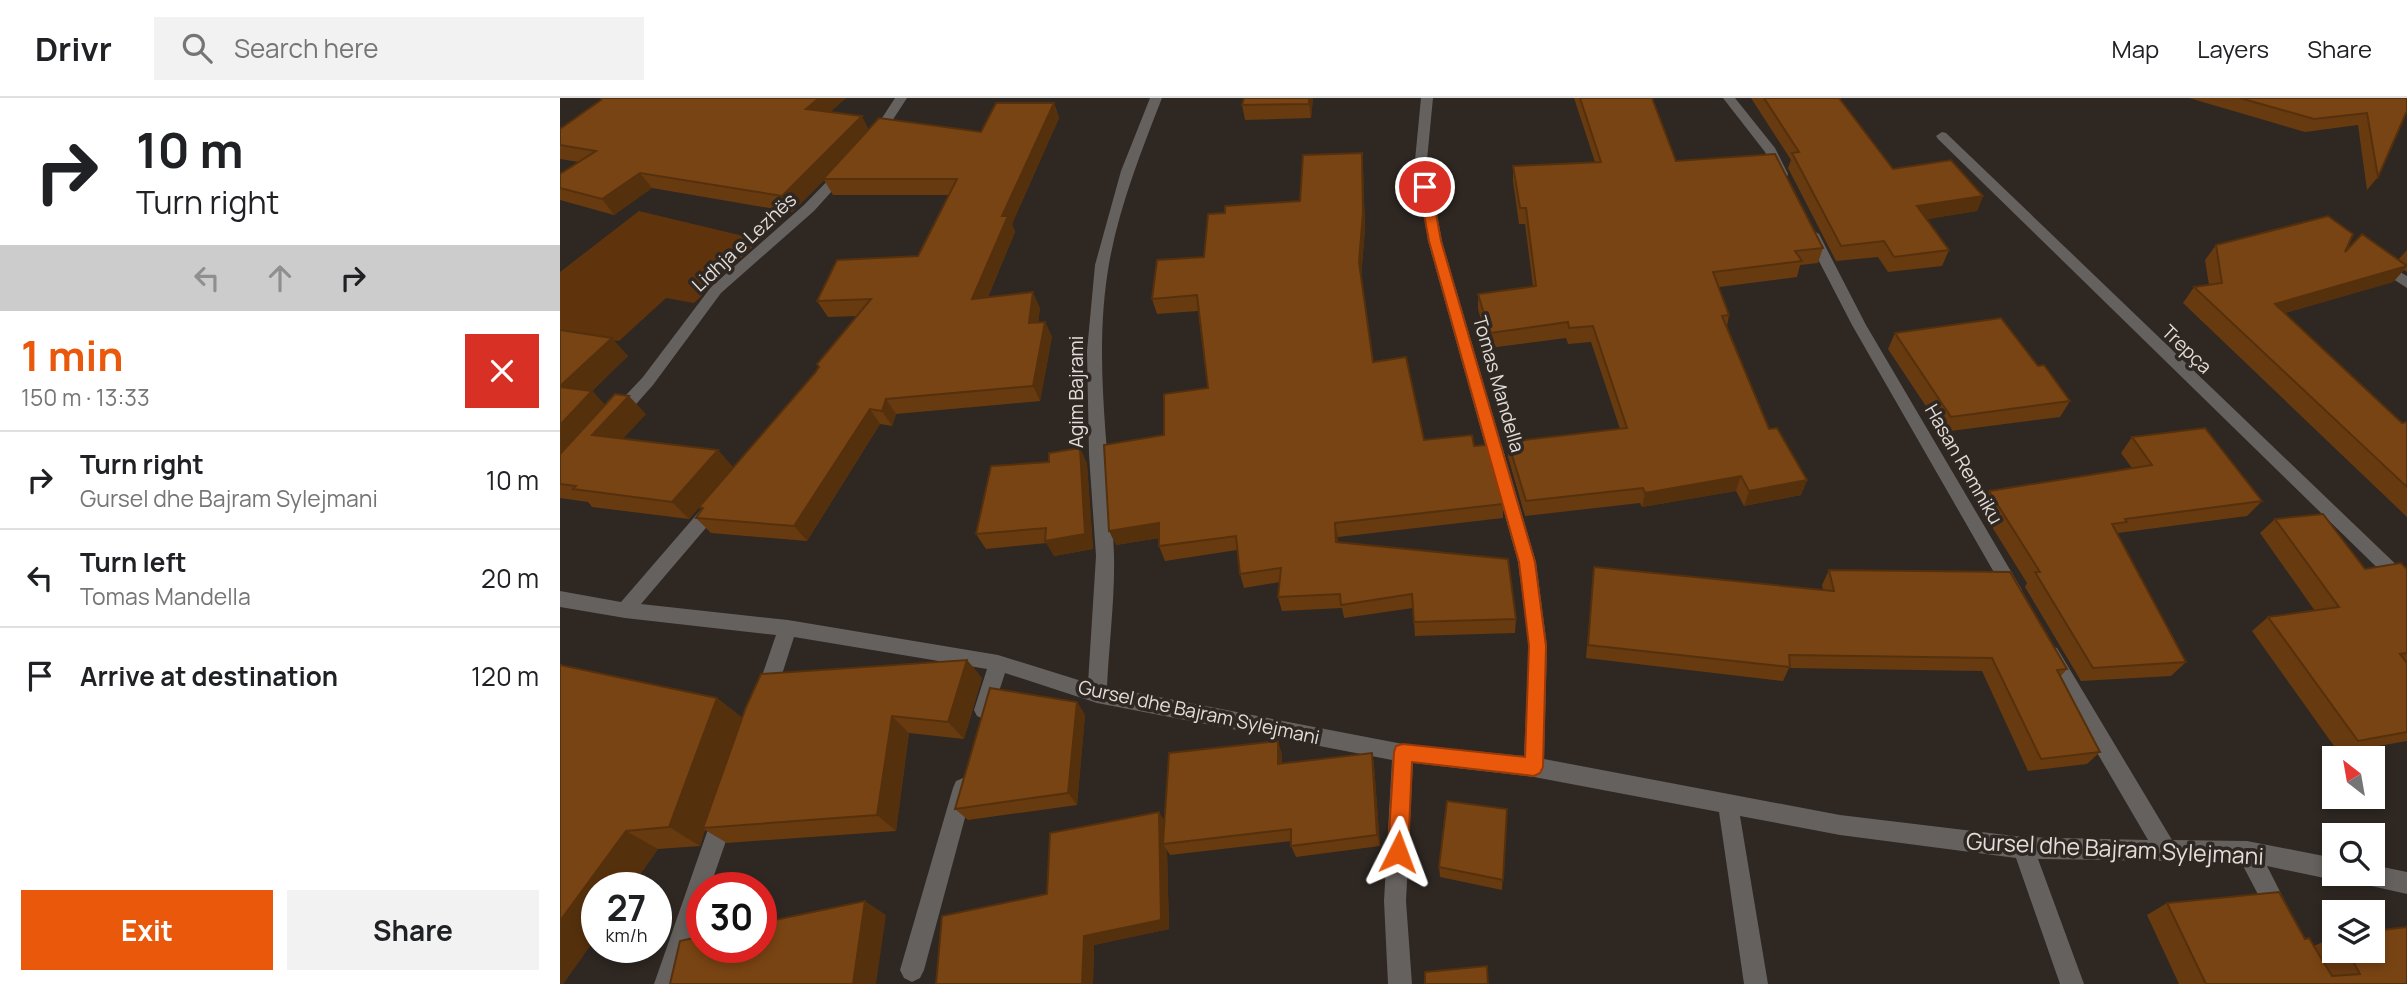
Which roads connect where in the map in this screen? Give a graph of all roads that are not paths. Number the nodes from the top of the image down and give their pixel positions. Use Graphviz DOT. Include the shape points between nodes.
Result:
graph roads {
  1 [pos="901,98"];
  2 [pos="1156,98"];
  3 [pos="1427,98"];
  4 [pos="1729,98"];
  5 [pos="1942,136"];
  6 [pos="868,145"];
  7 [pos="851,163"];
  8 [pos="1787,185"];
  9 [pos="1804,218"];
  10 [pos="2374,260"];
  11 [pos="2407,283"];
  12 [pos="604,429"];
  13 [pos="731,486"];
  14 [pos="2407,586"];
  15 [pos="560,599"];
  16 [pos="2018,600"];
  17 [pos="625,610"];
  18 [pos="788,628"];
  19 [pos="2039,636"];
  20 [pos="998,663"];
  21 [pos="1097,694"];
  22 [pos="757,721"];
  23 [pos="979,729"];
  24 [pos="1403,752"];
  25 [pos="1534,767"];
  26 [pos="968,769"];
  27 [pos="730,800"];
  28 [pos="1728,806"];
  29 [pos="2023,848"];
  30 [pos="2166,850"];
  31 [pos="2247,852"];
  32 [pos="2322,867"];
  33 [pos="2385,879"];
  34 [pos="2407,883"];
  35 [pos="2292,936"];
  36 [pos="912,970"];
  37 [pos="666,984"];
  38 [pos="1400,984"];
  39 [pos="1756,984"];
  40 [pos="2072,984"];
  1 -- 6 [label="street"];
  2 -- 21 [label="street, Agim Bajrami" via="1127,171 1102,265 1095,351 1105,556"];
  3 -- 25 [label="street, Tomas Mandella" via="1421,160 1435,241 1527,562 1538,646"];
  4 -- 8 [label="street" via="1771,151"];
  5 -- 14 [label="street, Trepça"];
  7 -- 12 [label="street, Lidhja e Lezhës" via="809,208 716,290 648,381"];
  9 -- 16 [label="street, Hasan Remniku"];
  10 -- 11 [label="street"];
  13 -- 17 [label="street"];
  15 -- 17 [label="street, Gursel dhe Bajram Sylejmani"];
  17 -- 18 [label="street, Gursel dhe Bajram Sylejmani"];
  18 -- 20 [label="street, Gursel dhe Bajram Sylejmani"];
  18 -- 22 [label="street"];
  19 -- 30 [label="street"];
  20 -- 21 [label="street, Gursel dhe Bajram Sylejmani"];
  20 -- 23 [label="street"];
  21 -- 24 [label="street, Gursel dhe Bajram Sylejmani"];
  24 -- 25 [label="street, Gursel dhe Bajram Sylejmani"];
  24 -- 38 [label="street" via="1395,901"];
  25 -- 28 [label="street, Gursel dhe Bajram Sylejmani"];
  26 -- 36 [label="street"];
  27 -- 37 [label="street"];
  28 -- 29 [label="street, Gursel dhe Bajram Sylejmani"];
  28 -- 39 [label="street"];
  29 -- 30 [label="street, Gursel dhe Bajram Sylejmani"];
  29 -- 40 [label="street"];
  30 -- 31 [label="street, Gursel dhe Bajram Sylejmani"];
  31 -- 32 [label="street, Gursel dhe Bajram Sylejmani"];
  31 -- 35 [label="street"];
  33 -- 34 [label="street"];
}
